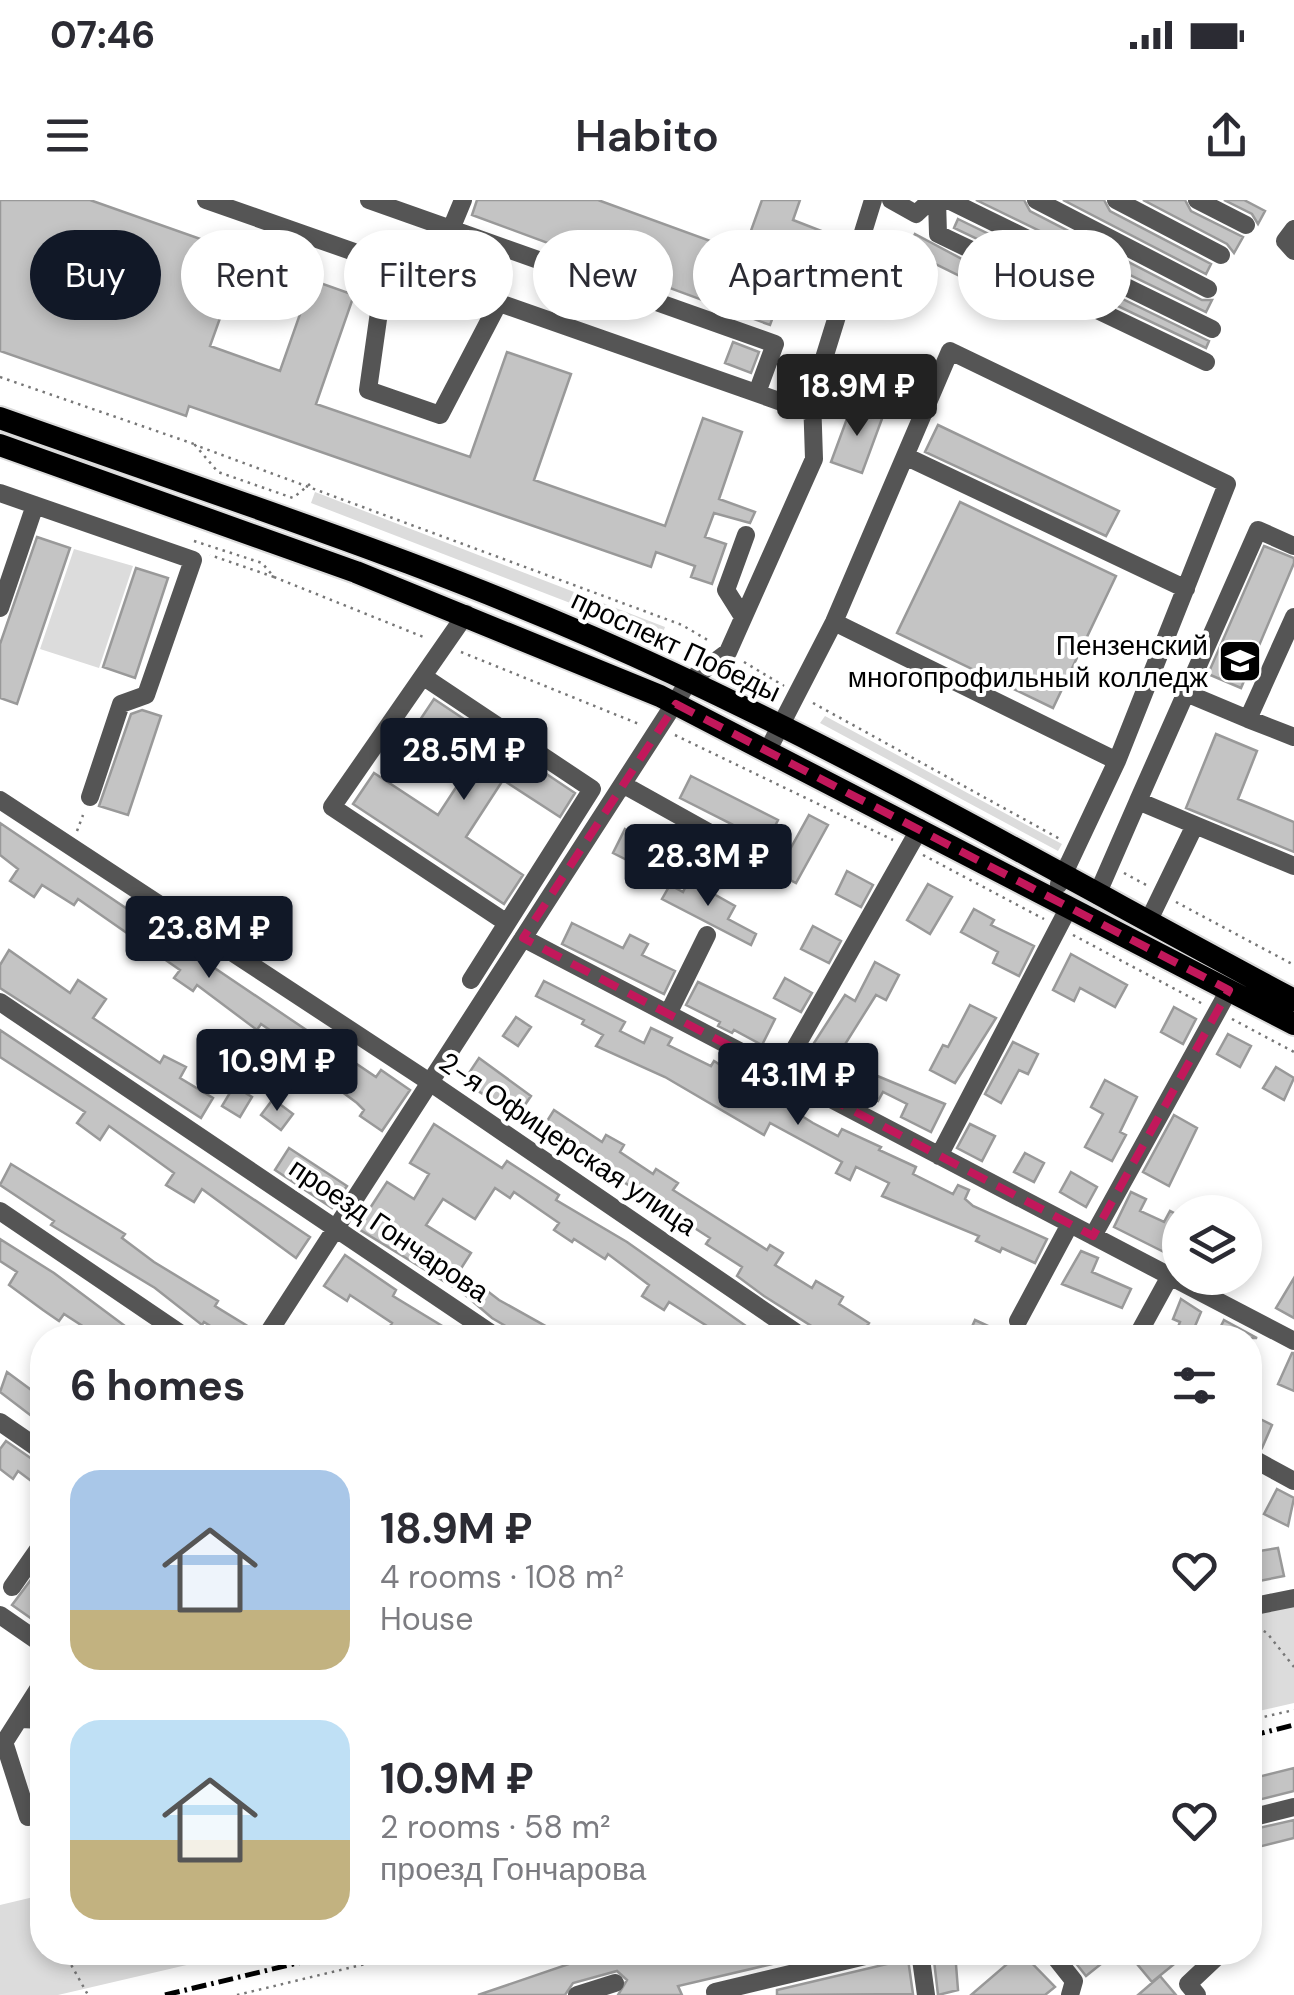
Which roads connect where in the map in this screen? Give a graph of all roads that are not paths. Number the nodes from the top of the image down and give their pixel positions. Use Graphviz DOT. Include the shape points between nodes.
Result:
graph roads {
  1 [pos="206,200"];
  2 [pos="368,200"];
  3 [pos="463,200"];
  4 [pos="873,200"];
  5 [pos="891,200"];
  6 [pos="934,200"];
  7 [pos="948,200"];
  8 [pos="1036,200"];
  9 [pos="1116,200"];
  10 [pos="1197,200"];
  11 [pos="1246,225"];
  12 [pos="1294,229"];
  13 [pos="451,230"];
  14 [pos="344,248"];
  15 [pos="1294,251"];
  16 [pos="513,252"];
  17 [pos="1221,255"];
  18 [pos="1208,288"];
  19 [pos="513,307"];
  20 [pos="378,320"];
  21 [pos="490,320"];
  22 [pos="1212,329"];
  23 [pos="1206,362"];
  24 [pos="758,390"];
  25 [pos="812,413"];
  26 [pos="0,418"];
  27 [pos="0,445"];
  28 [pos="907,457"];
  29 [pos="0,493"];
  30 [pos="35,505"];
  31 [pos="746,535"];
  32 [pos="1294,546"];
  33 [pos="1186,589"];
  34 [pos="0,608"];
  35 [pos="466,614"];
  36 [pos="744,616"];
  37 [pos="1294,617"];
  38 [pos="834,622"];
  39 [pos="424,677"];
  40 [pos="689,681"];
  41 [pos="1186,694"];
  42 [pos="676,704"];
  43 [pos="1248,719"];
  44 [pos="780,727"];
  45 [pos="1294,737"];
  46 [pos="768,750"];
  47 [pos="1117,761"];
  48 [pos="624,785"];
  49 [pos="90,796"];
  50 [pos="0,800"];
  51 [pos="1138,801"];
  52 [pos="1195,825"];
  53 [pos="915,838"];
  54 [pos="746,853"];
  55 [pos="1294,866"];
  56 [pos="1096,895"];
  57 [pos="1061,902"];
  58 [pos="1148,922"];
  59 [pos="508,923"];
  60 [pos="707,935"];
  61 [pos="523,938"];
  62 [pos="471,980"];
  63 [pos="1229,990"];
  64 [pos="1294,1000"];
  65 [pos="0,1002"];
  66 [pos="668,1014"];
  67 [pos="1294,1024"];
  68 [pos="781,1073"];
  69 [pos="431,1083"];
  70 [pos="939,1156"];
  71 [pos="0,1211"];
  72 [pos="1070,1224"];
  73 [pos="337,1226"];
  74 [pos="1093,1236"];
  75 [pos="1162,1272"];
  76 [pos="1162,1291"];
  77 [pos="1207,1295"];
  78 [pos="1018,1321"];
  79 [pos="168,1325"];
  80 [pos="273,1325"];
  81 [pos="479,1325"];
  82 [pos="785,1325"];
  83 [pos="1143,1325"];
  84 [pos="1294,1340"];
  85 [pos="0,1422"];
  86 [pos="30,1442"];
  87 [pos="1262,1464"];
  88 [pos="1294,1481"];
  89 [pos="30,1561"];
  90 [pos="12,1587"];
  91 [pos="1294,1598"];
  92 [pos="1262,1604"];
  93 [pos="0,1616"];
  94 [pos="30,1636"];
  95 [pos="30,1704"];
  96 [pos="21,1719"];
  97 [pos="30,1719"];
  98 [pos="3,1747"];
  99 [pos="30,1804"];
  100 [pos="1294,1807"];
  101 [pos="1262,1815"];
  102 [pos="828,1965"];
  103 [pos="922,1965"];
  104 [pos="1061,1965"];
  105 [pos="1208,1965"];
  106 [pos="616,1983"];
  107 [pos="715,1992"];
  108 [pos="577,1995"];
  109 [pos="926,1995"];
  110 [pos="1070,1995"];
  111 [pos="1197,1995"];
  1 -- 14 [label="street"];
  2 -- 13 [label="street"];
  3 -- 13 [label="street"];
  4 -- 25 [label="street"];
  5 -- 6 [label="street" via="916,214"];
  6 -- 23 [label="street" via="938,234"];
  7 -- 22 [label="street"];
  8 -- 18 [label="street"];
  9 -- 17 [label="street"];
  10 -- 11 [label="street"];
  12 -- 15 [label="street" via="1285,242"];
  16 -- 24 [label="street" via="774,344"];
  19 -- 24 [label="street"];
  20 -- 21 [label="street" via="368,390 440,415"];
  24 -- 25 [label="street"];
  25 -- 36 [label="street" via="814,458"];
  26 -- 40 [label="main road, проспект Победы" via="365,548"];
  27 -- 35 [label="main road, проспект Победы"];
  28 -- 33 [label="street"];
  28 -- 33 [label="street" via="950,351 1227,484"];
  28 -- 38 [label="street"];
  29 -- 30 [label="street"];
  30 -- 34 [label="street"];
  30 -- 49 [label="street" via="193,560 146,695 121,704"];
  31 -- 36 [label="street" via="726,590"];
  32 -- 41 [label="street" via="1258,530"];
  33 -- 47 [label="street"];
  35 -- 39 [label="street"];
  35 -- 42 [label="main road, проспект Победы"];
  36 -- 40 [label="street" via="728,652"];
  37 -- 43 [label="street"];
  38 -- 44 [label="street"];
  38 -- 47 [label="street"];
  39 -- 59 [label="street" via="592,789"];
  39 -- 59 [label="street" via="332,806"];
  40 -- 42 [label="street"];
  40 -- 44 [label="main road, проспект Победы"];
  41 -- 43 [label="street"];
  41 -- 51 [label="street"];
  42 -- 46 [label="main road, проспект Победы"];
  42 -- 48 [label="street"];
  43 -- 45 [label="street"];
  44 -- 46 [label="street"];
  44 -- 57 [label="main road, проспект Победы"];
  46 -- 53 [label="main road, проспект Победы"];
  47 -- 57 [label="street" via="1076,848"];
  48 -- 54 [label="street"];
  48 -- 61 [label="street"];
  50 -- 69 [label="street, 2-я Офицерская улица"];
  51 -- 52 [label="street"];
  51 -- 56 [label="street"];
  52 -- 55 [label="street"];
  52 -- 58 [label="street"];
  53 -- 57 [label="main road, проспект Победы"];
  53 -- 68 [label="street"];
  56 -- 57 [label="main road, проспект Победы"];
  56 -- 58 [label="main road, проспект Победы"];
  57 -- 63 [label="main road, проспект Победы"];
  57 -- 70 [label="street"];
  58 -- 64 [label="main road, проспект Победы"];
  59 -- 62 [label="street"];
  60 -- 66 [label="street"];
  61 -- 66 [label="street"];
  61 -- 69 [label="street"];
  63 -- 67 [label="main road, проспект Победы"];
  63 -- 74 [label="street"];
  65 -- 73 [label="street, проезд Гончарова"];
  66 -- 68 [label="street"];
  68 -- 70 [label="street"];
  69 -- 73 [label="street"];
  69 -- 82 [label="street, 2-я Офицерская улица"];
  70 -- 72 [label="street"];
  71 -- 79 [label="street"];
  72 -- 74 [label="street"];
  72 -- 78 [label="street"];
  73 -- 80 [label="street"];
  73 -- 81 [label="street, проезд Гончарова"];
  74 -- 75 [label="street"];
  76 -- 83 [label="street"];
  77 -- 84 [label="street"];
  85 -- 86 [label="street"];
  87 -- 88 [label="street"];
  89 -- 90 [label="street"];
  91 -- 92 [label="street"];
  93 -- 94 [label="street"];
  95 -- 96 [label="street"];
  96 -- 97 [label="street"];
  96 -- 98 [label="street"];
  98 -- 99 [label="street"];
  100 -- 101 [label="street"];
  102 -- 107 [label="street"];
  103 -- 109 [label="street"];
  104 -- 110 [label="street" via="1074,1981"];
  105 -- 111 [label="street" via="1188,1984"];
  106 -- 108 [label="street"];
}
